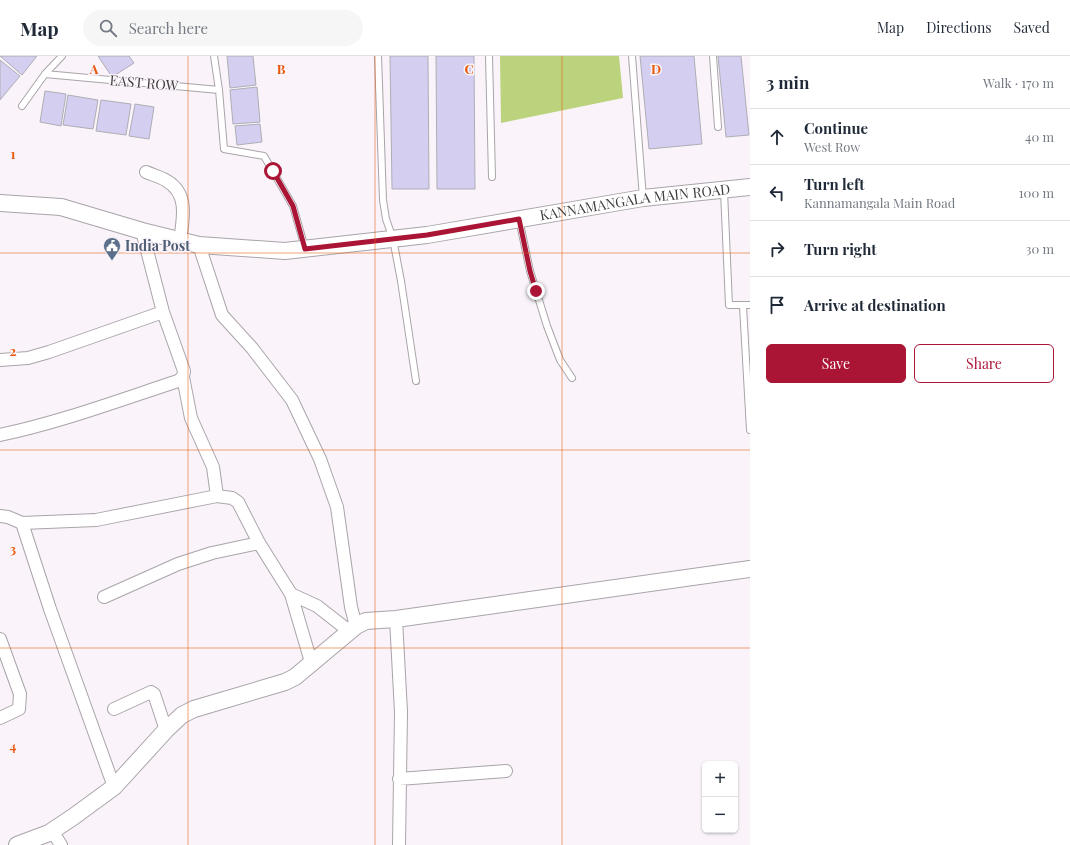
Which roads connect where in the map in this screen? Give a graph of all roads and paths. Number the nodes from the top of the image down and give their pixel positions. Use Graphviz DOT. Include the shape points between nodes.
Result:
graph roads {
  1 [pos="62,56"];
  2 [pos="214,56"];
  3 [pos="378,56"];
  4 [pos="490,56"];
  5 [pos="632,56"];
  6 [pos="713,56"];
  7 [pos="45,74"];
  8 [pos="219,90"];
  9 [pos="22,106"];
  10 [pos="718,127"];
  11 [pos="146,172"];
  12 [pos="492,177"];
  13 [pos="750,187"];
  14 [pos="724,189"];
  15 [pos="643,198"];
  16 [pos="0,203"];
  17 [pos="519,219"];
  18 [pos="142,231"];
  19 [pos="393,239"];
  20 [pos="180,240"];
  21 [pos="199,245"];
  22 [pos="305,249"];
  23 [pos="750,305"];
  24 [pos="743,306"];
  25 [pos="163,312"];
  26 [pos="0,360"];
  27 [pos="183,377"];
  28 [pos="572,378"];
  29 [pos="416,381"];
  30 [pos="750,430"];
  31 [pos="0,435"];
  32 [pos="217,496"];
  33 [pos="0,516"];
  34 [pos="22,523"];
  35 [pos="259,543"];
  36 [pos="750,569"];
  37 [pos="291,594"];
  38 [pos="104,597"];
  39 [pos="396,619"];
  40 [pos="352,628"];
  41 [pos="0,639"];
  42 [pos="311,662"];
  43 [pos="114,709"];
  44 [pos="0,718"];
  45 [pos="166,730"];
  46 [pos="506,771"];
  47 [pos="400,779"];
  48 [pos="114,787"];
  49 [pos="52,831"];
  50 [pos="17,845"];
  51 [pos="61,845"];
  52 [pos="398,845"];
  1 -- 7 [label="lane"];
  2 -- 8 [label="lane"];
  3 -- 19 [label="lane" via="383,200"];
  4 -- 12 [label="lane"];
  5 -- 15 [label="lane"];
  6 -- 10 [label="lane"];
  7 -- 8 [label="lane, EAST ROW"];
  7 -- 9 [label="lane"];
  8 -- 22 [label="lane" via="224,149 264,156 293,206"];
  11 -- 20 [label="street" via="167,181 182,200 184,214"];
  13 -- 14 [label="street, KANNAMANGALA MAIN ROAD"];
  14 -- 15 [label="street, KANNAMANGALA MAIN ROAD"];
  14 -- 24 [label="lane" via="729,305"];
  15 -- 17 [label="street, KANNAMANGALA MAIN ROAD"];
  16 -- 18 [label="street, KANNAMANGALA MAIN ROAD" via="61,207"];
  17 -- 19 [label="street, KANNAMANGALA MAIN ROAD"];
  17 -- 28 [label="lane" via="530,271 547,326 560,360"];
  18 -- 20 [label="street, KANNAMANGALA MAIN ROAD"];
  18 -- 25 [label="street"];
  19 -- 22 [label="street, KANNAMANGALA MAIN ROAD"];
  19 -- 29 [label="lane"];
  20 -- 21 [label="street, KANNAMANGALA MAIN ROAD"];
  21 -- 22 [label="street, KANNAMANGALA MAIN ROAD" via="285,251"];
  21 -- 40 [label="street" via="222,315 252,348 292,400 320,459 337,507"];
  23 -- 24 [label="lane"];
  24 -- 30 [label="lane"];
  25 -- 26 [label="street" via="49,352 28,358"];
  25 -- 27 [label="street" via="184,371"];
  27 -- 31 [label="street" via="178,381 122,399"];
  27 -- 32 [label="street" via="191,418 213,467"];
  32 -- 34 [label="street" via="96,520"];
  32 -- 35 [label="street" via="232,498 238,502"];
  33 -- 34 [label="street"];
  34 -- 48 [label="street" via="52,616"];
  35 -- 37 [label="street"];
  35 -- 38 [label="street" via="212,553 178,564"];
  36 -- 39 [label="street"];
  37 -- 40 [label="street" via="317,606"];
  37 -- 42 [label="street"];
  39 -- 40 [label="street" via="366,621"];
  39 -- 47 [label="street"];
  40 -- 42 [label="street"];
  41 -- 44 [label="street" via="20,694 19,708"];
  42 -- 45 [label="street" via="295,677 285,682 194,709 182,715"];
  43 -- 45 [label="street" via="151,692 154,694"];
  45 -- 48 [label="street"];
  46 -- 47 [label="street"];
  47 -- 52 [label="street"];
  48 -- 49 [label="street" via="74,818"];
  49 -- 50 [label="street"];
  49 -- 51 [label="street"];
}
